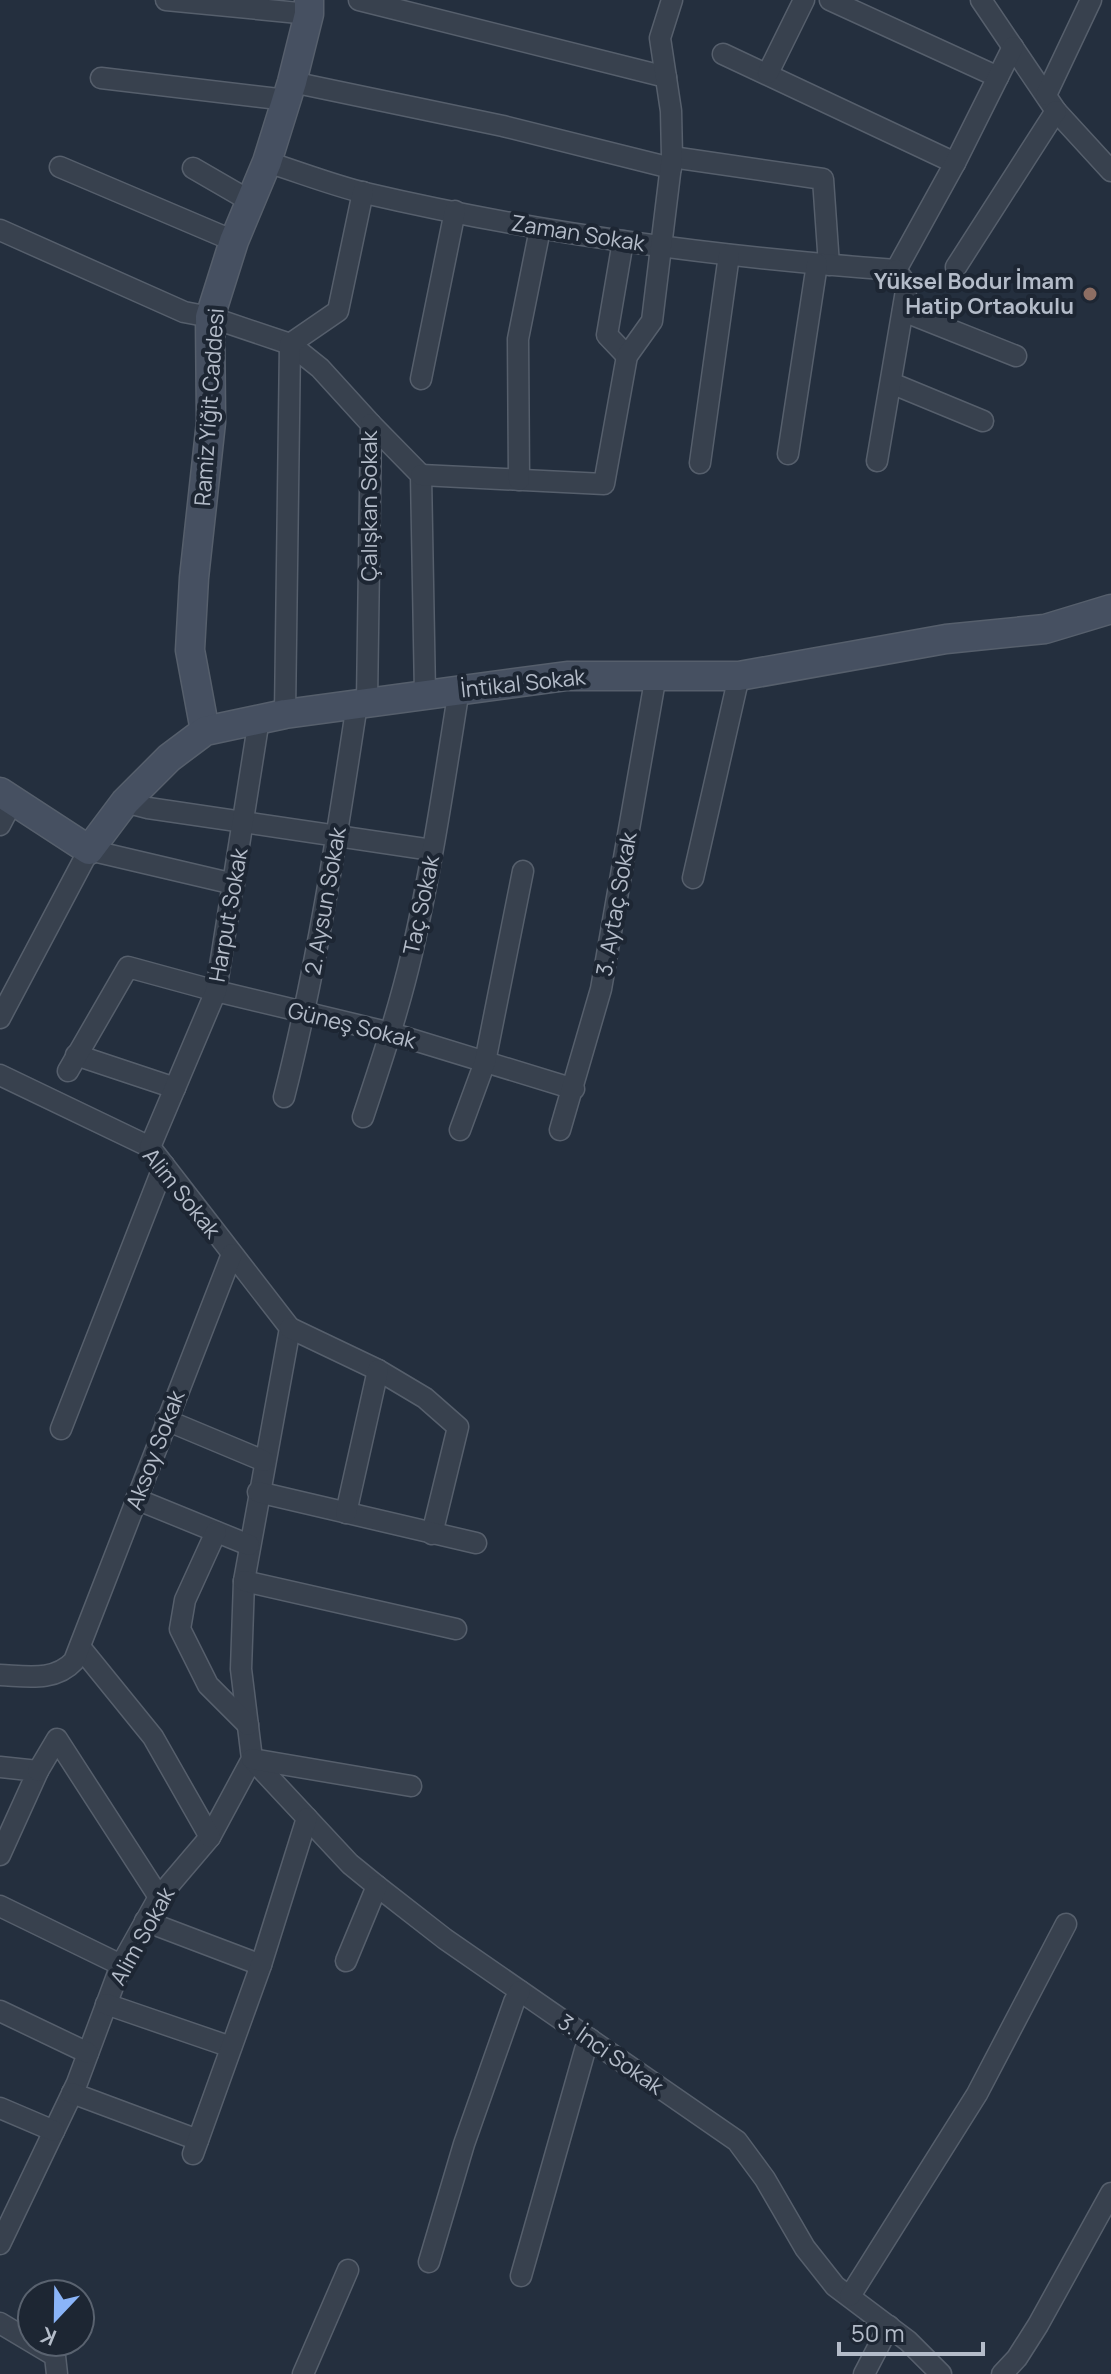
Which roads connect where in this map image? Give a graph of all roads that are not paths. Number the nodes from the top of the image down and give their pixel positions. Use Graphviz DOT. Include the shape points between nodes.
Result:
graph roads {
  1 [pos="166,0"];
  2 [pos="359,0"];
  3 [pos="672,0"];
  4 [pos="804,0"];
  5 [pos="830,0"];
  6 [pos="1091,0"];
  7 [pos="984,2"];
  8 [pos="309,7"];
  9 [pos="1013,47"];
  10 [pos="723,54"];
  11 [pos="768,73"];
  12 [pos="666,77"];
  13 [pos="998,77"];
  14 [pos="101,78"];
  15 [pos="290,91"];
  16 [pos="1051,103"];
  17 [pos="267,162"];
  18 [pos="671,163"];
  19 [pos="955,163"];
  20 [pos="60,167"];
  21 [pos="193,168"];
  22 [pos="1111,171"];
  23 [pos="363,192"];
  24 [pos="250,201"];
  25 [pos="455,211"];
  26 [pos="540,229"];
  27 [pos="0,230"];
  28 [pos="234,241"];
  29 [pos="623,241"];
  30 [pos="661,247"];
  31 [pos="729,255"];
  32 [pos="823,265"];
  33 [pos="956,267"];
  34 [pos="896,270"];
  35 [pos="903,311"];
  36 [pos="210,317"];
  37 [pos="290,344"];
  38 [pos="627,356"];
  39 [pos="1016,356"];
  40 [pos="421,379"];
  41 [pos="891,383"];
  42 [pos="983,421"];
  43 [pos="371,424"];
  44 [pos="788,454"];
  45 [pos="877,461"];
  46 [pos="700,463"];
  47 [pos="421,475"];
  48 [pos="519,480"];
  49 [pos="1111,609"];
  50 [pos="656,675"];
  51 [pos="739,676"];
  52 [pos="459,689"];
  53 [pos="425,694"];
  54 [pos="362,703"];
  55 [pos="272,716"];
  56 [pos="205,731"];
  57 [pos="125,802"];
  58 [pos="4,806"];
  59 [pos="244,820"];
  60 [pos="337,835"];
  61 [pos="89,850"];
  62 [pos="432,850"];
  63 [pos="523,871"];
  64 [pos="693,878"];
  65 [pos="234,884"];
  66 [pos="216,991"];
  67 [pos="305,1013"];
  68 [pos="0,1018"];
  69 [pos="391,1033"];
  70 [pos="485,1062"];
  71 [pos="0,1075"];
  72 [pos="175,1088"];
  73 [pos="574,1089"];
  74 [pos="284,1097"];
  75 [pos="363,1117"];
  76 [pos="460,1130"];
  77 [pos="560,1130"];
  78 [pos="150,1147"];
  79 [pos="164,1165"];
  80 [pos="232,1254"];
  81 [pos="290,1328"];
  82 [pos="378,1370"];
  83 [pos="166,1420"];
  84 [pos="61,1429"];
  85 [pos="264,1461"];
  86 [pos="258,1492"];
  87 [pos="136,1499"];
  88 [pos="346,1513"];
  89 [pos="216,1532"];
  90 [pos="432,1534"];
  91 [pos="476,1543"];
  92 [pos="249,1545"];
  93 [pos="244,1581"];
  94 [pos="456,1629"];
  95 [pos="80,1647"];
  96 [pos="0,1675"];
  97 [pos="248,1725"];
  98 [pos="252,1759"];
  99 [pos="0,1767"];
  100 [pos="38,1771"];
  101 [pos="411,1786"];
  102 [pos="307,1818"];
  103 [pos="210,1837"];
  104 [pos="0,1855"];
  105 [pos="377,1886"];
  106 [pos="159,1897"];
  107 [pos="0,1906"];
  108 [pos="145,1921"];
  109 [pos="1066,1924"];
  110 [pos="346,1961"];
  111 [pos="121,1965"];
  112 [pos="261,1965"];
  113 [pos="520,1991"];
  114 [pos="106,2004"];
  115 [pos="0,2011"];
  116 [pos="590,2039"];
  117 [pos="231,2047"];
  118 [pos="88,2053"];
  119 [pos="72,2093"];
  120 [pos="0,2108"];
  121 [pos="54,2131"];
  122 [pos="1111,2193"];
  123 [pos="6,2217"];
  124 [pos="0,2244"];
  125 [pos="429,2262"];
  126 [pos="348,2270"];
  127 [pos="521,2276"];
  128 [pos="850,2296"];
  129 [pos="0,2323"];
  130 [pos="889,2326"];
  131 [pos="56,2365"];
  132 [pos="303,2374"];
  133 [pos="864,2374"];
  134 [pos="941,2374"];
  135 [pos="1002,2374"];
  1 -- 8 [label="street"];
  2 -- 12 [label="street"];
  3 -- 12 [label="street" via="660,38"];
  4 -- 11 [label="street"];
  5 -- 13 [label="street"];
  6 -- 16 [label="street"];
  7 -- 9 [label="street"];
  8 -- 15 [label="street, Ramiz Yiğit Caddesi"];
  9 -- 13 [label="street"];
  9 -- 16 [label="street"];
  10 -- 11 [label="street"];
  11 -- 19 [label="street"];
  12 -- 18 [label="street"];
  13 -- 19 [label="street"];
  14 -- 15 [label="street"];
  15 -- 17 [label="street, Ramiz Yiğit Caddesi"];
  15 -- 18 [label="street" via="503,126"];
  16 -- 22 [label="street"];
  16 -- 33 [label="street"];
  17 -- 23 [label="street, Zaman Sokak"];
  17 -- 24 [label="street, Ramiz Yiğit Caddesi"];
  18 -- 30 [label="street"];
  18 -- 32 [label="street" via="823,179"];
  19 -- 34 [label="street"];
  20 -- 28 [label="street"];
  21 -- 24 [label="street"];
  23 -- 25 [label="street, Zaman Sokak"];
  23 -- 37 [label="street" via="338,311"];
  24 -- 28 [label="street, Ramiz Yiğit Caddesi"];
  25 -- 26 [label="street, Zaman Sokak"];
  25 -- 40 [label="street"];
  26 -- 29 [label="street, Zaman Sokak"];
  26 -- 48 [label="street" via="518,339"];
  27 -- 36 [label="street, Çalışkan Sokak" via="184,312"];
  28 -- 36 [label="street, Ramiz Yiğit Caddesi"];
  29 -- 30 [label="street, Zaman Sokak"];
  29 -- 38 [label="street" via="607,335"];
  30 -- 31 [label="street, Zaman Sokak"];
  30 -- 38 [label="street" via="652,321"];
  31 -- 32 [label="street, Zaman Sokak"];
  31 -- 46 [label="street"];
  32 -- 34 [label="street, Zaman Sokak"];
  32 -- 44 [label="street"];
  34 -- 35 [label="street" via="907,285"];
  35 -- 39 [label="street"];
  35 -- 41 [label="street"];
  36 -- 37 [label="street, Çalışkan Sokak"];
  36 -- 56 [label="street, Ramiz Yiğit Caddesi" via="211,422 190,650"];
  37 -- 43 [label="street, Çalışkan Sokak" via="320,368"];
  37 -- 55 [label="street, Harput Sokak"];
  38 -- 48 [label="street" via="604,484"];
  41 -- 42 [label="street"];
  41 -- 45 [label="street"];
  43 -- 47 [label="street"];
  43 -- 54 [label="street, Çalışkan Sokak"];
  47 -- 48 [label="street"];
  47 -- 53 [label="street"];
  49 -- 51 [label="street, İntikal Sokak" via="1045,629 946,639"];
  50 -- 51 [label="street, İntikal Sokak"];
  50 -- 52 [label="street, İntikal Sokak" via="567,676"];
  50 -- 73 [label="street, 3. Aytaç Sokak" via="601,989"];
  51 -- 64 [label="street"];
  52 -- 53 [label="street, İntikal Sokak"];
  52 -- 62 [label="street, Taç Sokak"];
  53 -- 54 [label="street, İntikal Sokak"];
  54 -- 55 [label="street, İntikal Sokak"];
  54 -- 60 [label="street, 2. Aysun Sokak"];
  55 -- 56 [label="street, İntikal Sokak"];
  55 -- 59 [label="street, Harput Sokak"];
  56 -- 57 [label="street, İntikal Sokak"];
  57 -- 59 [label="street"];
  57 -- 61 [label="street, İntikal Sokak"];
  58 -- 61 [label="street"];
  59 -- 60 [label="street"];
  59 -- 65 [label="street, Harput Sokak"];
  60 -- 62 [label="street"];
  60 -- 67 [label="street, 2. Aysun Sokak"];
  61 -- 65 [label="street"];
  61 -- 68 [label="street"];
  62 -- 69 [label="street, Taç Sokak"];
  63 -- 70 [label="street"];
  65 -- 66 [label="street, Harput Sokak"];
  66 -- 67 [label="street, Güneş Sokak"];
  66 -- 72 [label="street, Harput Sokak"];
  66 -- 72 [label="street, Güneş Sokak" via="128,967 72,1063"];
  67 -- 69 [label="street, Güneş Sokak"];
  67 -- 74 [label="street, 2. Aysun Sokak"];
  69 -- 70 [label="street, Güneş Sokak"];
  69 -- 75 [label="street, Taç Sokak"];
  70 -- 73 [label="street, Güneş Sokak"];
  70 -- 76 [label="street"];
  71 -- 78 [label="street, Alim Sokak"];
  72 -- 78 [label="street, Harput Sokak"];
  73 -- 77 [label="street, 3. Aytaç Sokak"];
  78 -- 79 [label="street, Alim Sokak"];
  79 -- 80 [label="street, Alim Sokak"];
  79 -- 84 [label="street"];
  80 -- 81 [label="street, Alim Sokak"];
  80 -- 83 [label="street, Aksoy Sokak"];
  81 -- 82 [label="street, Alim Sokak"];
  81 -- 85 [label="street"];
  82 -- 88 [label="street"];
  82 -- 90 [label="street, Alim Sokak" via="425,1398 458,1427"];
  83 -- 85 [label="street"];
  83 -- 87 [label="street, Aksoy Sokak"];
  85 -- 86 [label="street"];
  86 -- 88 [label="street"];
  86 -- 92 [label="street"];
  87 -- 89 [label="street"];
  87 -- 95 [label="street, Aksoy Sokak"];
  88 -- 90 [label="street"];
  89 -- 92 [label="street"];
  89 -- 97 [label="street" via="185,1600 180,1629 208,1685"];
  90 -- 91 [label="street"];
  92 -- 93 [label="street"];
  93 -- 94 [label="street"];
  93 -- 97 [label="street" via="241,1669"];
  95 -- 96 [label="street" via="66,1670 49,1676"];
  95 -- 103 [label="street" via="153,1737"];
  97 -- 98 [label="street"];
  98 -- 101 [label="street"];
  98 -- 102 [label="street, 3. İnci Sokak"];
  98 -- 103 [label="street, Alim Sokak"];
  99 -- 100 [label="street"];
  100 -- 104 [label="street"];
  100 -- 106 [label="street" via="57,1739"];
  102 -- 105 [label="street, 3. İnci Sokak"];
  102 -- 112 [label="street"];
  103 -- 106 [label="street, Alim Sokak"];
  105 -- 110 [label="street"];
  105 -- 113 [label="street, 3. İnci Sokak"];
  106 -- 108 [label="street, Alim Sokak"];
  107 -- 111 [label="street"];
  108 -- 111 [label="street, Alim Sokak"];
  108 -- 112 [label="street"];
  109 -- 128 [label="street" via="977,2094"];
  111 -- 114 [label="street, Alim Sokak"];
  112 -- 117 [label="street"];
  113 -- 116 [label="street, 3. İnci Sokak"];
  113 -- 125 [label="street" via="464,2144"];
  114 -- 117 [label="street"];
  114 -- 118 [label="street, Alim Sokak"];
  115 -- 118 [label="street"];
  116 -- 127 [label="street"];
  116 -- 128 [label="street, 3. İnci Sokak" via="737,2141 805,2248 835,2286"];
  117 -- 119 [label="street" via="195,2147"];
  118 -- 119 [label="street, Alim Sokak"];
  119 -- 121 [label="street, Alim Sokak"];
  120 -- 121 [label="street"];
  121 -- 123 [label="street, Alim Sokak"];
  122 -- 135 [label="street" via="1038,2325"];
  123 -- 124 [label="street, Alim Sokak"];
  126 -- 132 [label="street"];
  128 -- 130 [label="street, 3. İnci Sokak"];
  129 -- 131 [label="street"];
  130 -- 133 [label="street"];
  130 -- 134 [label="street, 3. İnci Sokak"];
}
